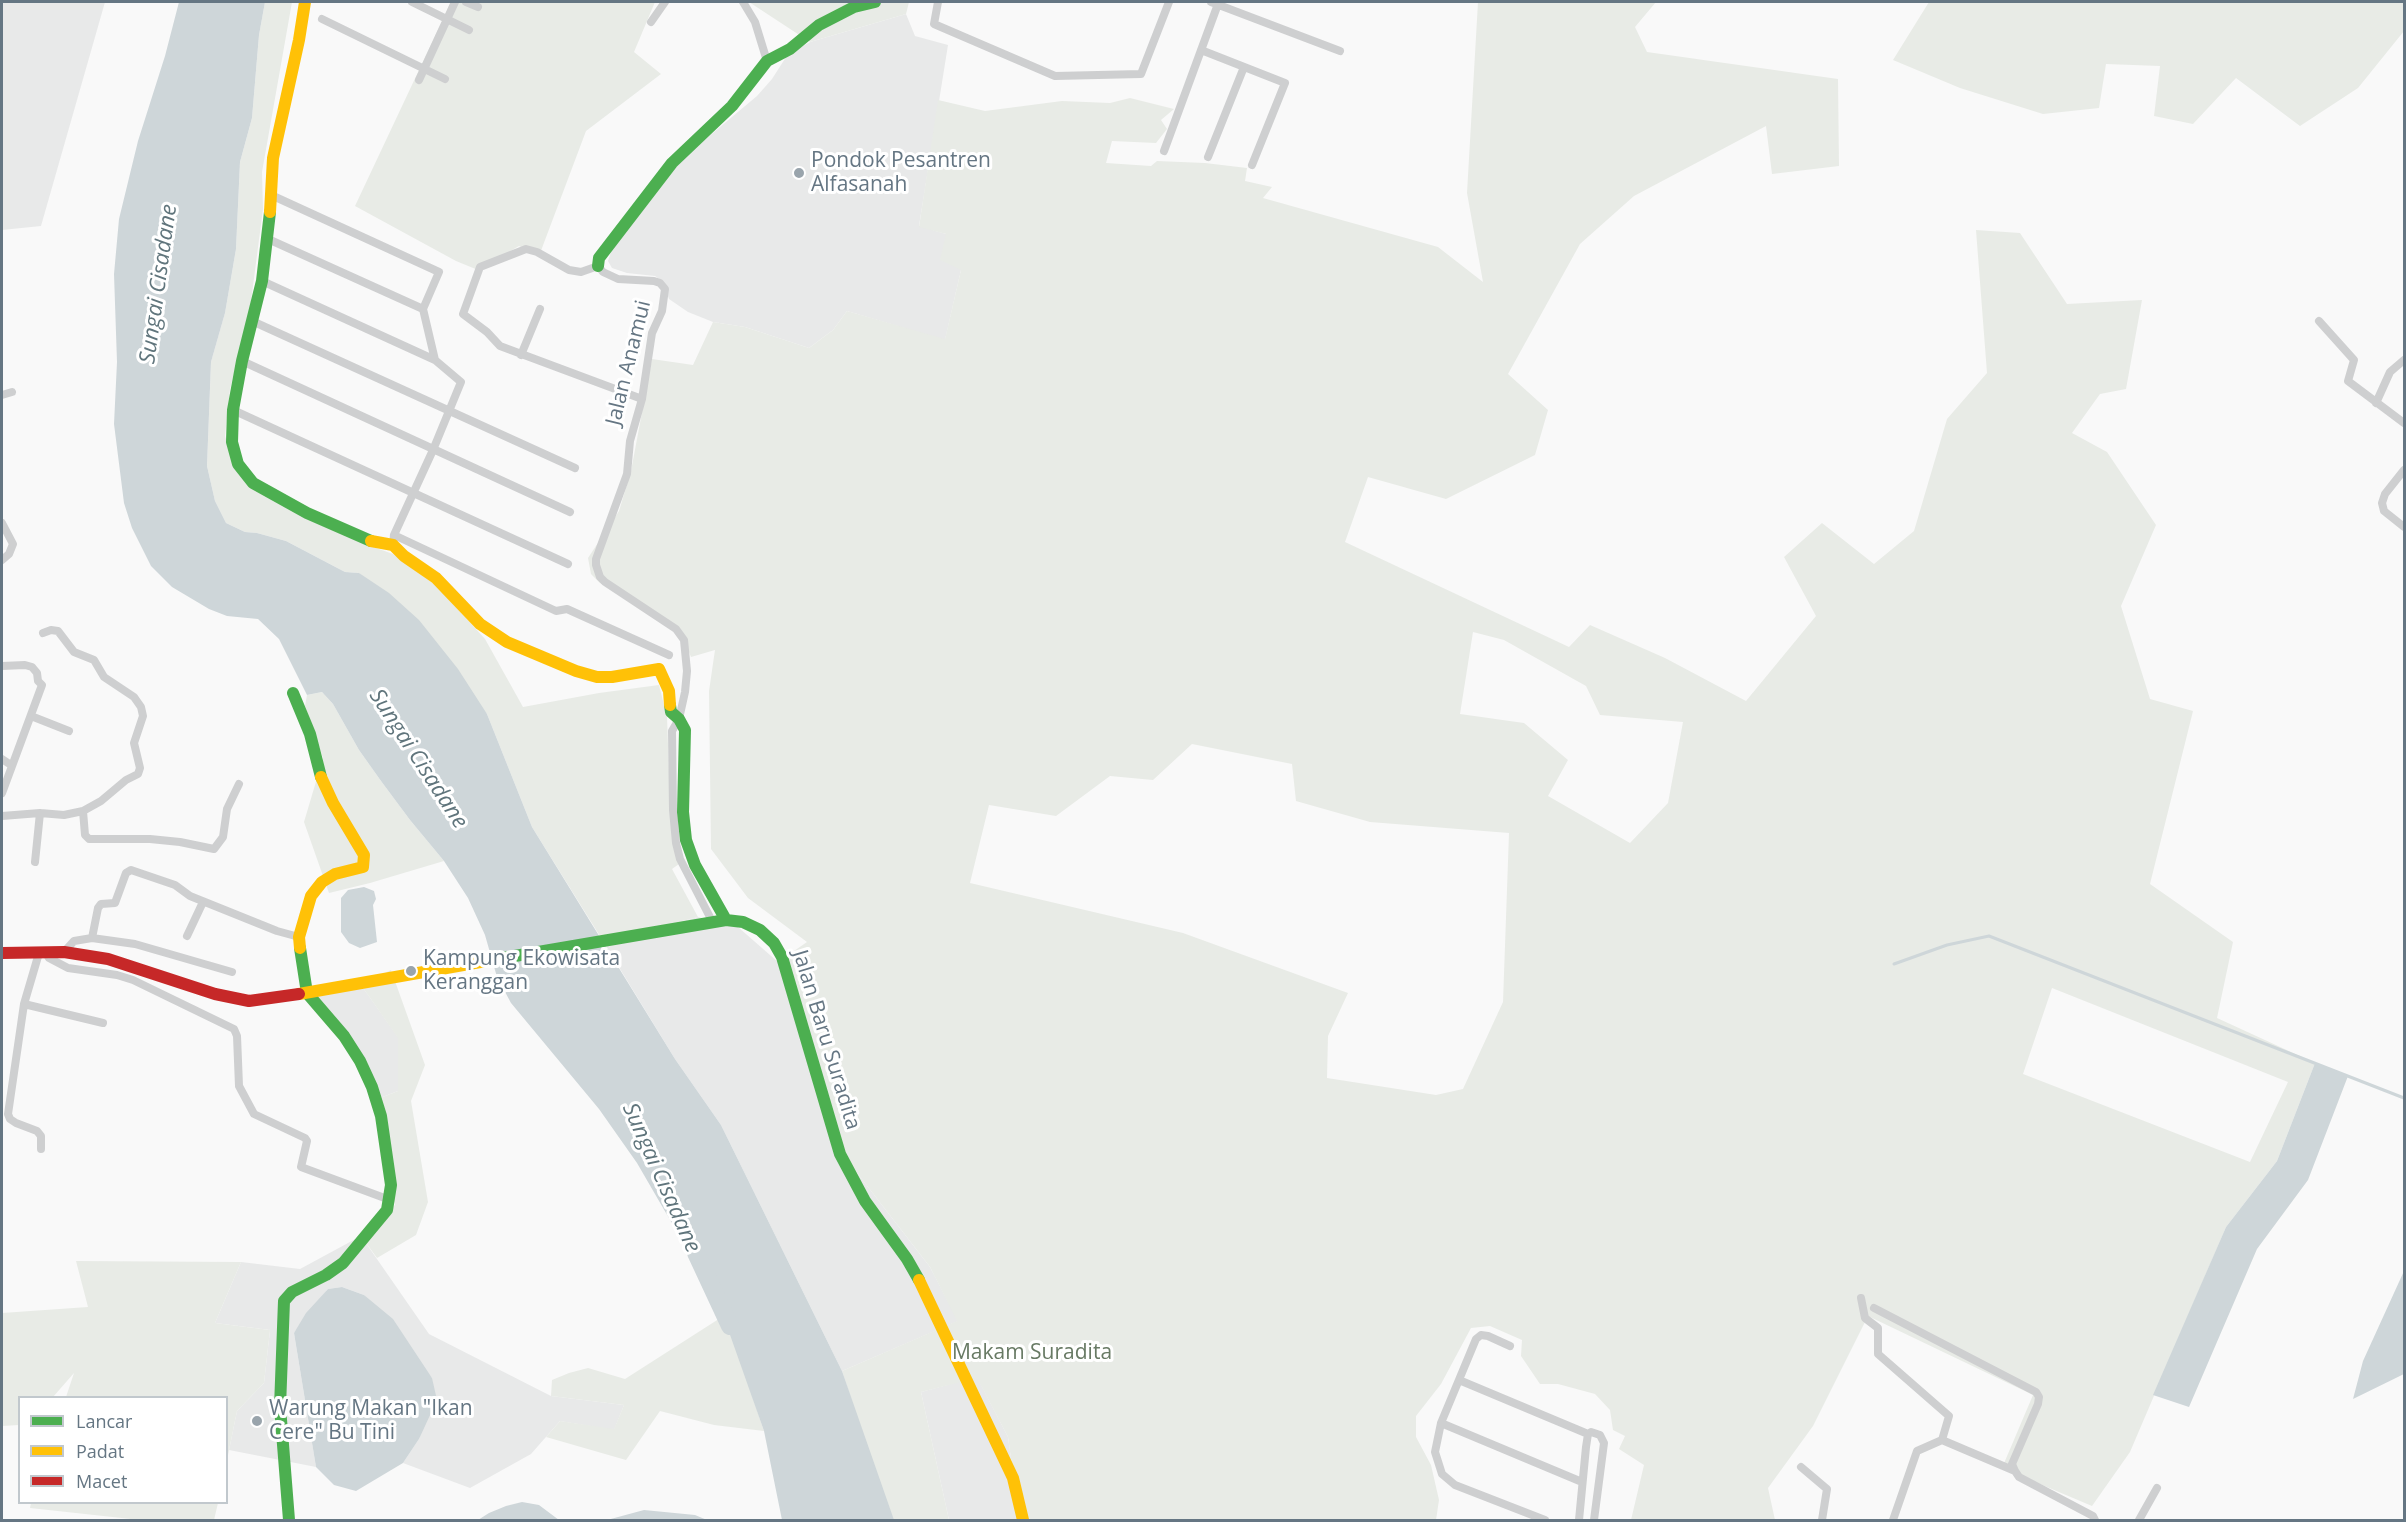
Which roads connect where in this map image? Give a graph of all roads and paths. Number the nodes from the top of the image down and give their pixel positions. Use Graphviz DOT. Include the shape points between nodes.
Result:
graph roads {
  1 [pos="305,2"];
  2 [pos="412,2"];
  3 [pos="455,2"];
  4 [pos="466,2"];
  5 [pos="665,2"];
  6 [pos="743,2"];
  7 [pos="875,2"];
  8 [pos="938,2"];
  9 [pos="1169,2"];
  10 [pos="1215,3"];
  11 [pos="478,7"];
  12 [pos="322,19"];
  13 [pos="447,19"];
  14 [pos="651,22"];
  15 [pos="469,30"];
  16 [pos="1202,50"];
  17 [pos="1340,51"];
  18 [pos="767,61"];
  19 [pos="1244,67"];
  20 [pos="424,69"];
  21 [pos="446,79"];
  22 [pos="419,80"];
  23 [pos="1164,152"];
  24 [pos="1208,157"];
  25 [pos="1252,165"];
  26 [pos="271,195"];
  27 [pos="268,239"];
  28 [pos="598,266"];
  29 [pos="262,281"];
  30 [pos="423,309"];
  31 [pos="540,309"];
  32 [pos="252,321"];
  33 [pos="2319,321"];
  34 [pos="521,355"];
  35 [pos="435,360"];
  36 [pos="2404,360"];
  37 [pos="242,361"];
  38 [pos="12,392"];
  39 [pos="2,395"];
  40 [pos="642,399"];
  41 [pos="2376,403"];
  42 [pos="233,410"];
  43 [pos="448,411"];
  44 [pos="2404,423"];
  45 [pos="433,450"];
  46 [pos="575,468"];
  47 [pos="2404,470"];
  48 [pos="414,492"];
  49 [pos="570,512"];
  50 [pos="2,523"];
  51 [pos="2404,527"];
  52 [pos="393,540"];
  53 [pos="2,560"];
  54 [pos="568,564"];
  55 [pos="43,633"];
  56 [pos="669,655"];
  57 [pos="2,666"];
  58 [pos="293,693"];
  59 [pos="31,716"];
  60 [pos="679,719"];
  61 [pos="69,732"];
  62 [pos="2,759"];
  63 [pos="11,765"];
  64 [pos="239,784"];
  65 [pos="2,793"];
  66 [pos="83,811"];
  67 [pos="40,813"];
  68 [pos="2,816"];
  69 [pos="35,862"];
  70 [pos="203,902"];
  71 [pos="726,920"];
  72 [pos="707,922"];
  73 [pos="187,936"];
  74 [pos="299,937"];
  75 [pos="92,938"];
  76 [pos="42,952"];
  77 [pos="64,952"];
  78 [pos="2,953"];
  79 [pos="231,972"];
  80 [pos="307,993"];
  81 [pos="24,1004"];
  82 [pos="103,1023"];
  83 [pos="41,1149"];
  84 [pos="390,1200"];
  85 [pos="1861,1298"];
  86 [pos="1874,1308"];
  87 [pos="1510,1346"];
  88 [pos="1459,1380"];
  89 [pos="1441,1423"];
  90 [pos="1588,1434"];
  91 [pos="1942,1440"];
  92 [pos="1801,1467"];
  93 [pos="2015,1471"];
  94 [pos="1582,1482"];
  95 [pos="2157,1488"];
  96 [pos="289,1520"];
  97 [pos="1023,1521"];
  98 [pos="1545,1521"];
  99 [pos="1579,1521"];
  100 [pos="1594,1521"];
  101 [pos="1822,1521"];
  102 [pos="1893,1521"];
  103 [pos="2095,1521"];
  104 [pos="2139,1521"];
  1 -- 26 [label="street" via="273,158"];
  2 -- 13 [label="street"];
  3 -- 13 [label="street"];
  4 -- 11 [label="street"];
  5 -- 14 [label="street"];
  6 -- 18 [label="street" via="755,22"];
  7 -- 18 [label="street" via="854,7 819,25"];
  8 -- 9 [label="street" via="934,24 1055,76 1141,74"];
  10 -- 16 [label="street"];
  10 -- 17 [label="street"];
  12 -- 20 [label="street"];
  13 -- 15 [label="street"];
  13 -- 20 [label="street"];
  16 -- 19 [label="street"];
  16 -- 23 [label="street"];
  18 -- 28 [label="street" via="732,106 672,163 599,258"];
  19 -- 24 [label="street"];
  19 -- 25 [label="street" via="1285,83"];
  20 -- 21 [label="street"];
  20 -- 22 [label="street"];
  26 -- 27 [label="street"];
  26 -- 30 [label="street" via="439,272"];
  27 -- 29 [label="street"];
  27 -- 30 [label="street"];
  28 -- 34 [label="street" via="576,272 526,249 480,267 464,316 500,346"];
  28 -- 40 [label="street, Jalan Anamui" via="618,279 654,281 665,289 662,311 652,333"];
  29 -- 32 [label="street"];
  29 -- 35 [label="street"];
  30 -- 35 [label="street"];
  31 -- 34 [label="street"];
  32 -- 37 [label="street"];
  32 -- 43 [label="street"];
  33 -- 41 [label="street" via="2354,360 2348,381"];
  34 -- 40 [label="street"];
  35 -- 43 [label="street" via="461,381"];
  36 -- 41 [label="street" via="2390,372"];
  37 -- 42 [label="street"];
  37 -- 45 [label="street"];
  38 -- 39 [label="street"];
  40 -- 60 [label="street, Jalan Anamui" via="630,441 627,474 596,566 604,582 676,629 684,640 687,670"];
  41 -- 44 [label="street"];
  42 -- 48 [label="street"];
  42 -- 52 [label="street" via="232,442 238,464 253,483 307,513 374,542"];
  43 -- 45 [label="street"];
  43 -- 46 [label="street"];
  45 -- 48 [label="street"];
  45 -- 49 [label="street"];
  47 -- 51 [label="street" via="2382,503 2384,511"];
  48 -- 52 [label="street"];
  48 -- 54 [label="street"];
  50 -- 53 [label="street" via="13,544"];
  52 -- 56 [label="street" via="556,611 567,609"];
  52 -- 60 [label="street" via="404,556 436,578 480,624 507,642 597,677 659,669 669,691 671,712"];
  55 -- 66 [label="street" via="58,632 74,652 94,660 104,677 141,706 143,716 134,743 141,768 138,774"];
  57 -- 59 [label="street" via="25,665 37,673 42,687"];
  58 -- 74 [label="street" via="310,734 318,770 364,855 363,867 321,882 311,896"];
  59 -- 61 [label="street"];
  59 -- 63 [label="street"];
  60 -- 71 [label="street" via="685,730 686,840 695,865"];
  60 -- 72 [label="street, Jalan Anamui" via="672,731 676,843"];
  62 -- 63 [label="street"];
  63 -- 65 [label="street"];
  64 -- 66 [label="street" via="227,810 223,837 213,849 150,839 89,839 85,835"];
  66 -- 67 [label="street" via="64,815"];
  67 -- 68 [label="street"];
  67 -- 69 [label="street"];
  70 -- 73 [label="street"];
  70 -- 74 [label="street"];
  70 -- 75 [label="street" via="175,885 128,871 115,903 101,904 98,909"];
  71 -- 72 [label="street, Jalan Baru Suradita"];
  71 -- 97 [label="street, Jalan Baru Suradita" via="760,930 782,957 840,1154 864,1201 921,1283 1013,1478"];
  72 -- 80 [label="street, Jalan Baru Suradita"];
  74 -- 80 [label="street"];
  75 -- 77 [label="street" via="74,941"];
  75 -- 79 [label="street" via="135,944"];
  76 -- 77 [label="street, Jalan Baru Suradita"];
  76 -- 78 [label="street, Jalan Baru Suradita"];
  76 -- 81 [label="street"];
  76 -- 84 [label="street" via="68,968 133,980 234,1029 239,1086 255,1114 305,1138 301,1167"];
  77 -- 80 [label="street, Jalan Baru Suradita" via="108,959 238,999"];
  80 -- 84 [label="street" via="344,1036 372,1087 386,1139"];
  81 -- 82 [label="street"];
  81 -- 83 [label="street" via="8,1114 16,1123 37,1131"];
  84 -- 96 [label="street" via="381,1220 343,1263 292,1292 284,1301 280,1407"];
  85 -- 91 [label="street" via="1865,1318 1878,1328 1878,1354 1949,1416"];
  86 -- 93 [label="street" via="2036,1392 2038,1404 2013,1464"];
  87 -- 88 [label="street" via="1478,1336"];
  88 -- 89 [label="street"];
  88 -- 90 [label="street"];
  89 -- 94 [label="street"];
  89 -- 98 [label="street" via="1435,1452 1447,1479"];
  90 -- 94 [label="street"];
  90 -- 100 [label="street" via="1595,1433 1604,1443"];
  91 -- 93 [label="street"];
  91 -- 102 [label="street" via="1917,1451"];
  92 -- 101 [label="street" via="1827,1489"];
  93 -- 103 [label="street"];
  94 -- 99 [label="street"];
  95 -- 104 [label="street"];
}
